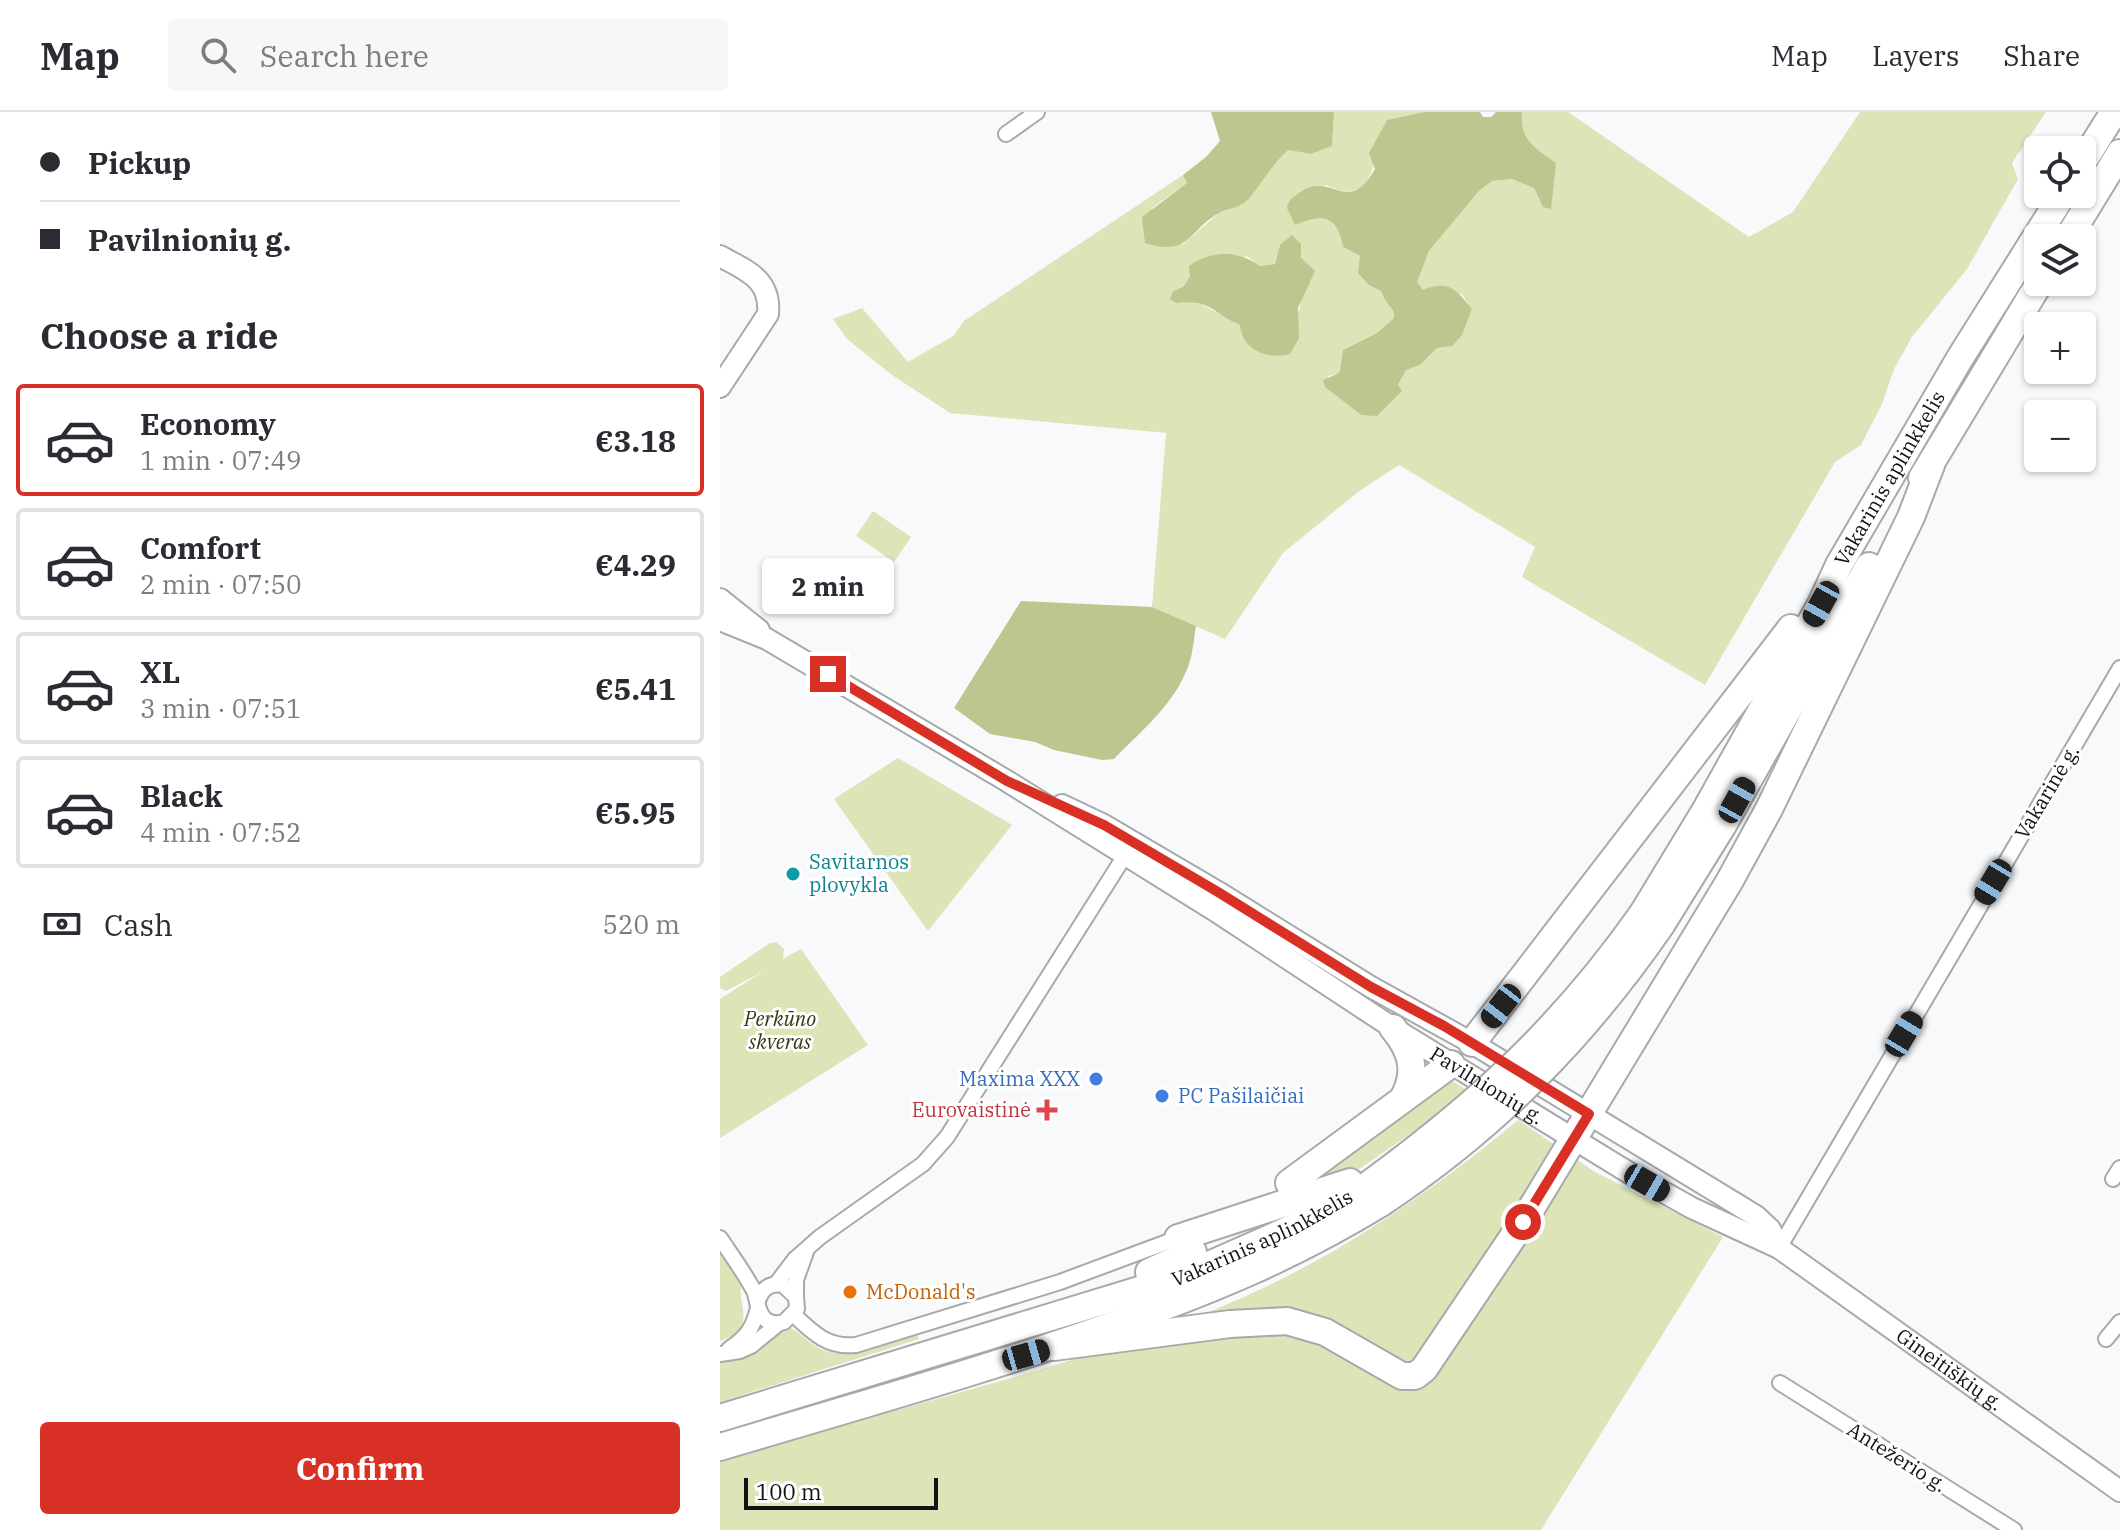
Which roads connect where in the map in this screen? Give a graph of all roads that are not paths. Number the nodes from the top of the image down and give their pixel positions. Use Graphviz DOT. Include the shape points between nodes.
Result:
graph roads {
  1 [pos="1037,112"];
  2 [pos="2114,112"];
  3 [pos="1006,134"];
  4 [pos="2096,141"];
  5 [pos="2120,153"];
  6 [pos="2054,208"];
  7 [pos="2077,224"];
  8 [pos="720,256"];
  9 [pos="2032,296"];
  10 [pos="720,387"];
  11 [pos="1931,465"];
  12 [pos="1839,565"];
  13 [pos="720,599"];
  14 [pos="720,620"];
  15 [pos="767,639"];
  16 [pos="2120,668"];
  17 [pos="1129,849"];
  18 [pos="1652,919"];
  19 [pos="1393,1028"];
  20 [pos="1480,1047"];
  21 [pos="1451,1064"];
  22 [pos="1404,1097"];
  23 [pos="1589,1114"];
  24 [pos="1574,1139"];
  25 [pos="1289,1183"];
  26 [pos="1371,1188"];
  27 [pos="720,1238"];
  28 [pos="1185,1245"];
  29 [pos="1779,1248"];
  30 [pos="806,1252"];
  31 [pos="741,1266"];
  32 [pos="775,1284"];
  33 [pos="796,1297"];
  34 [pos="758,1305"];
  35 [pos="794,1315"];
  36 [pos="2120,1322"];
  37 [pos="778,1324"];
  38 [pos="2106,1339"];
  39 [pos="1054,1347"];
  40 [pos="721,1354"];
  41 [pos="1780,1383"];
  42 [pos="781,1400"];
  43 [pos="720,1418"];
  44 [pos="720,1447"];
  45 [pos="2120,1491"];
  46 [pos="2014,1530"];
  1 -- 3 [label="street"];
  2 -- 4 [label="highway"];
  5 -- 7 [label="highway"];
  6 -- 12 [label="highway, Vakarinis aplinkkelis"];
  8 -- 10 [label="street" via="760,281 769,300 768,314"];
  9 -- 11 [label="highway, Vakarinis aplinkkelis"];
  11 -- 18 [label="highway, Vakarinis aplinkkelis" via="1723,825"];
  11 -- 23 [label="highway" via="1911,517 1769,809"];
  12 -- 18 [label="highway, Vakarinis aplinkkelis"];
  12 -- 20 [label="highway"];
  13 -- 15 [label="street, Pavilnionių g."];
  14 -- 15 [label="street, Pavilnionių g."];
  15 -- 17 [label="street, Pavilnionių g." via="1007,781 1082,814"];
  16 -- 29 [label="street, Vakarinė g."];
  17 -- 19 [label="street, Pavilnionių g."];
  17 -- 20 [label="street, Pavilnionių g."];
  17 -- 30 [label="street" via="932,1156"];
  18 -- 26 [label="highway, Vakarinis aplinkkelis, bridge" via="1529,1053"];
  18 -- 26 [label="highway, Vakarinis aplinkkelis, bridge" via="1588,1023 1529,1086 1440,1162"];
  19 -- 21 [label="street, Pavilnionių g."];
  19 -- 22 [label="highway" via="1406,1045 1412,1067"];
  20 -- 21 [label="street"];
  20 -- 23 [label="street, Pavilnionių g."];
  21 -- 22 [label="highway"];
  21 -- 24 [label="street, Pavilnionių g."];
  22 -- 25 [label="highway"];
  23 -- 24 [label="highway"];
  23 -- 29 [label="street, Pavilnionių g." via="1756,1216"];
  24 -- 29 [label="street, Pavilnionių g." via="1692,1208"];
  24 -- 39 [label="highway" via="1434,1357 1415,1376 1388,1370 1325,1332 1287,1321"];
  26 -- 28 [label="highway" via="1336,1188"];
  26 -- 39 [label="highway, Vakarinis aplinkkelis" via="1313,1244 1233,1281"];
  26 -- 42 [label="highway, Vakarinis aplinkkelis" via="1195,1272"];
  27 -- 31 [label="street"];
  28 -- 35 [label="street" via="856,1345 826,1341"];
  28 -- 42 [label="highway" via="1129,1280 845,1371"];
  29 -- 45 [label="street, Gineitiškių g."];
  30 -- 32 [label="street"];
  30 -- 33 [label="street"];
  31 -- 32 [label="street"];
  31 -- 34 [label="street"];
  32 -- 33 [label="street"];
  32 -- 34 [label="street" via="764,1289"];
  33 -- 35 [label="street"];
  34 -- 37 [label="street" via="765,1319"];
  34 -- 40 [label="street" via="753,1328"];
  35 -- 37 [label="street"];
  36 -- 38 [label="street"];
  37 -- 40 [label="street" via="751,1346"];
  39 -- 44 [label="highway, Vakarinis aplinkkelis"];
  41 -- 46 [label="street, Antežerio g."];
  42 -- 43 [label="highway, Vakarinis aplinkkelis"];
}
